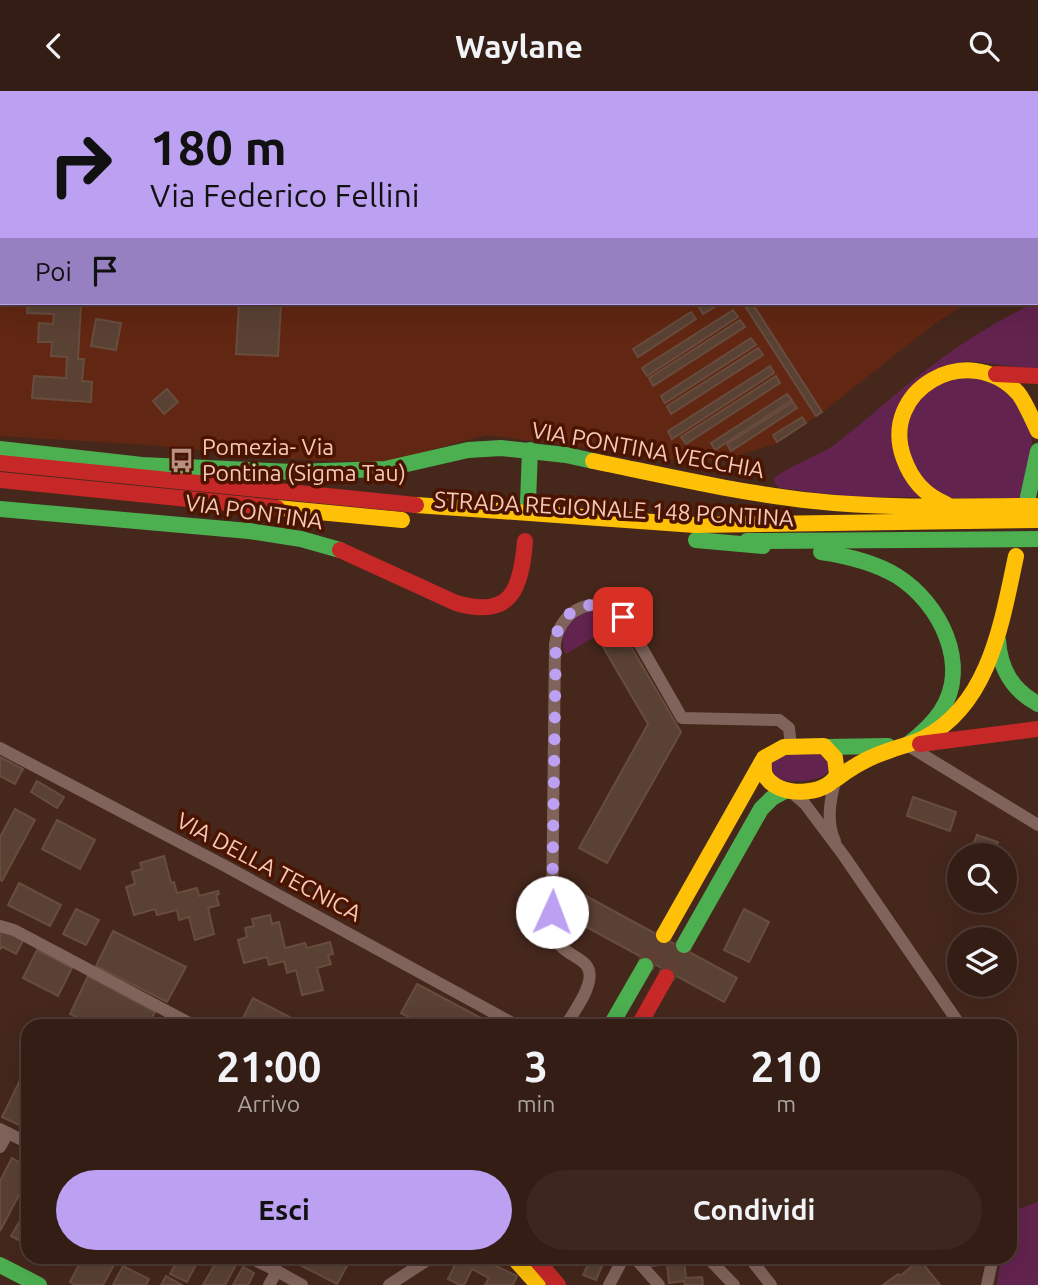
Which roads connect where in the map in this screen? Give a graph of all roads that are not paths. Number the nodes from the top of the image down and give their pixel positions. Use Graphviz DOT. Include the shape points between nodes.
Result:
graph roads {
  1 [pos="996,374"];
  2 [pos="1038,376"];
  3 [pos="1038,431"];
  4 [pos="0,449"];
  5 [pos="530,450"];
  6 [pos="1038,451"];
  7 [pos="85,458"];
  8 [pos="0,461"];
  9 [pos="0,480"];
  10 [pos="64,487"];
  11 [pos="0,491"];
  12 [pos="1033,501"];
  13 [pos="528,502"];
  14 [pos="953,506"];
  15 [pos="0,509"];
  16 [pos="999,513"];
  17 [pos="1038,520"];
  18 [pos="437,523"];
  19 [pos="538,531"];
  20 [pos="521,535"];
  21 [pos="603,535"];
  22 [pos="1038,538"];
  23 [pos="696,540"];
  24 [pos="1016,555"];
  25 [pos="998,634"];
  26 [pos="1038,704"];
  27 [pos="1038,729"];
  28 [pos="944,741"];
  29 [pos="906,745"];
  30 [pos="791,746"];
  31 [pos="825,747"];
  32 [pos="0,748"];
  33 [pos="764,758"];
  34 [pos="939,765"];
  35 [pos="835,780"];
  36 [pos="787,791"];
  37 [pos="1038,825"];
  38 [pos="715,845"];
  39 [pos="735,855"];
  40 [pos="844,856"];
  41 [pos="0,926"];
  42 [pos="665,932"];
  43 [pos="685,943"];
  44 [pos="645,966"];
  45 [pos="666,977"];
  46 [pos="181,1019"];
  47 [pos="505,1019"];
  48 [pos="569,1019"];
  49 [pos="614,1019"];
  50 [pos="642,1019"];
  51 [pos="956,1019"];
  52 [pos="4,1131"];
  53 [pos="21,1140"];
  54 [pos="0,1147"];
  55 [pos="263,1264"];
  56 [pos="421,1264"];
  57 [pos="519,1264"];
  58 [pos="540,1264"];
  59 [pos="620,1264"];
  60 [pos="640,1264"];
  61 [pos="714,1264"];
  62 [pos="754,1264"];
  63 [pos="992,1264"];
  64 [pos="0,1265"];
  65 [pos="277,1271"];
  66 [pos="39,1285"];
  67 [pos="269,1285"];
  68 [pos="302,1285"];
  69 [pos="388,1285"];
  70 [pos="538,1285"];
  71 [pos="558,1285"];
  72 [pos="609,1285"];
  73 [pos="659,1285"];
  74 [pos="734,1285"];
  75 [pos="771,1285"];
  76 [pos="987,1285"];
  1 -- 2 [label="main road"];
  1 -- 3 [label="main road" via="1024,399"];
  1 -- 14 [label="main road" via="961,368 941,375 916,391 901,419 897,440 905,467 928,494"];
  4 -- 7 [label="main road, VIA PONTINA VECCHIA"];
  5 -- 7 [label="main road, VIA PONTINA VECCHIA" via="468,450 355,472 256,471"];
  5 -- 13 [label="main road"];
  5 -- 14 [label="main road, VIA PONTINA VECCHIA" via="749,493 855,504"];
  6 -- 12 [label="main road"];
  7 -- 8 [label="main road"];
  8 -- 16 [label="main road, STRADA REGIONALE 148 PONTINA" via="279,493 695,526"];
  9 -- 10 [label="main road"];
  10 -- 11 [label="main road"];
  10 -- 18 [label="main road, STRADA REGIONALE 148 PONTINA"];
  12 -- 16 [label="main road, VIA PONTINA VECCHIA"];
  14 -- 16 [label="main road, VIA PONTINA VECCHIA"];
  15 -- 20 [label="main road, VIA PONTINA" via="293,537 348,552 458,605 478,610 499,605 512,593 521,575"];
  16 -- 17 [label="main road, STRADA REGIONALE 148 PONTINA"];
  19 -- 20 [label="main road, STRADA REGIONALE 148 PONTINA"];
  21 -- 23 [label="main road, STRADA REGIONALE 148 PONTINA"];
  22 -- 23 [label="main road, STRADA REGIONALE 148 PONTINA"];
  23 -- 29 [label="main road" via="849,556 887,571 915,590 945,633 954,672 944,708 924,733"];
  24 -- 25 [label="main road"];
  25 -- 26 [label="main road" via="1006,676 1022,695"];
  25 -- 29 [label="main road" via="985,671 963,705 936,732"];
  27 -- 28 [label="main road"];
  28 -- 29 [label="main road"];
  28 -- 34 [label="street" via="936,753"];
  29 -- 31 [label="main road"];
  29 -- 34 [label="street"];
  29 -- 35 [label="main road" via="863,761"];
  30 -- 31 [label="main road"];
  30 -- 33 [label="main road"];
  30 -- 48 [label="street" via="790,730 781,720 682,718 627,622 615,610 586,605 563,621 555,643 552,918 558,943 590,972"];
  31 -- 35 [label="main road" via="836,763"];
  32 -- 47 [label="street, VIA DELLA TECNICA"];
  33 -- 36 [label="main road" via="765,775"];
  33 -- 38 [label="main road"];
  34 -- 37 [label="street"];
  35 -- 36 [label="main road" via="822,787"];
  35 -- 40 [label="street" via="830,824"];
  36 -- 39 [label="main road" via="764,805"];
  36 -- 40 [label="street" via="804,804"];
  38 -- 39 [label="street"];
  38 -- 42 [label="main road"];
  39 -- 43 [label="main road"];
  40 -- 51 [label="street"];
  41 -- 46 [label="street"];
  42 -- 43 [label="street"];
  44 -- 49 [label="main road"];
  45 -- 50 [label="main road"];
  52 -- 53 [label="street"];
  52 -- 54 [label="street"];
  55 -- 65 [label="street"];
  56 -- 69 [label="street"];
  57 -- 70 [label="main road"];
  58 -- 71 [label="main road"];
  59 -- 72 [label="street"];
  60 -- 73 [label="street"];
  61 -- 74 [label="street"];
  62 -- 75 [label="street"];
  63 -- 76 [label="street"];
  64 -- 66 [label="main road"];
  65 -- 67 [label="street"];
  65 -- 68 [label="street"];
}
